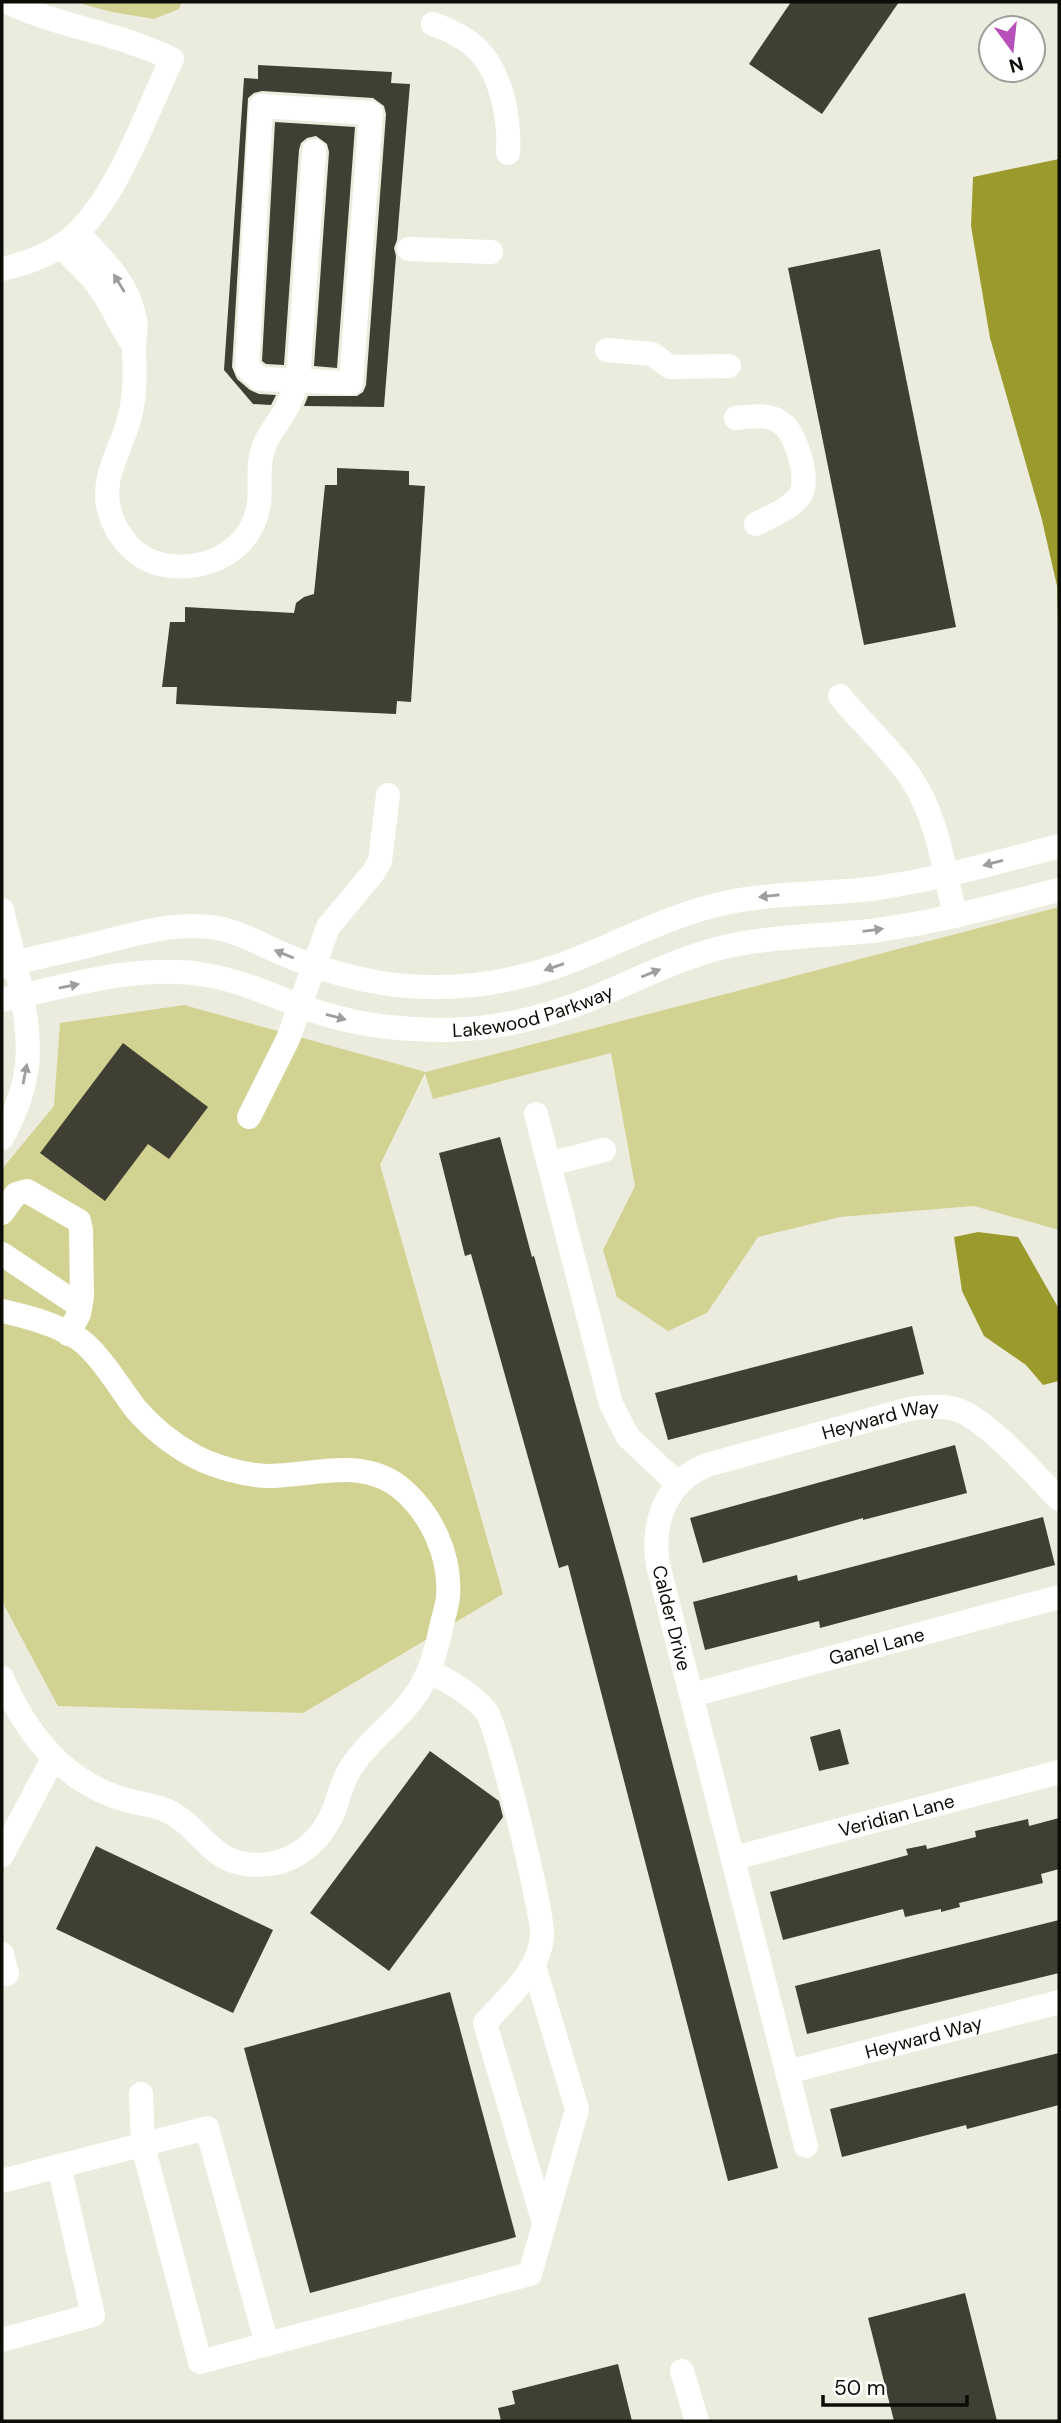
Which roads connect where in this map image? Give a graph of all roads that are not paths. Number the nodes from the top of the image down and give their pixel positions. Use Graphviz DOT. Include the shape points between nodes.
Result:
graph roads {
  1 [pos="7,2"];
  2 [pos="433,24"];
  3 [pos="314,151"];
  4 [pos="508,153"];
  5 [pos="68,240"];
  6 [pos="409,249"];
  7 [pos="491,252"];
  8 [pos="2,269"];
  9 [pos="607,350"];
  10 [pos="729,366"];
  11 [pos="296,381"];
  12 [pos="736,418"];
  13 [pos="756,524"];
  14 [pos="840,696"];
  15 [pos="388,795"];
  16 [pos="1059,846"];
  17 [pos="946,876"];
  18 [pos="1059,890"];
  19 [pos="2,910"];
  20 [pos="955,916"];
  21 [pos="8,965"];
  22 [pos="313,965"];
  23 [pos="11,998"];
  24 [pos="300,1005"];
  25 [pos="536,1114"];
  26 [pos="249,1117"];
  27 [pos="2,1138"];
  28 [pos="604,1150"];
  29 [pos="549,1164"];
  30 [pos="2,1213"];
  31 [pos="2,1254"];
  32 [pos="80,1306"];
  33 [pos="2,1311"];
  34 [pos="68,1334"];
  35 [pos="677,1483"];
  36 [pos="1059,1499"];
  37 [pos="1059,1597"];
  38 [pos="429,1671"];
  39 [pos="2,1678"];
  40 [pos="692,1695"];
  41 [pos="53,1759"];
  42 [pos="1059,1772"];
  43 [pos="2,1855"];
  44 [pos="734,1858"];
  45 [pos="534,1966"];
  46 [pos="1059,2002"];
  47 [pos="788,2072"];
  48 [pos="141,2094"];
  49 [pos="143,2146"];
  50 [pos="806,2146"];
  51 [pos="59,2166"];
  52 [pos="2,2181"];
  53 [pos="544,2224"];
  54 [pos="2,2340"];
  55 [pos="267,2344"];
  56 [pos="682,2371"];
  57 [pos="696,2421"];
  1 -- 5 [label="street" via="172,59 107,193"];
  2 -- 4 [label="street" via="465,39 486,60 507,121"];
  3 -- 11 [label="street"];
  5 -- 8 [label="street" via="33,260"];
  5 -- 11 [label="street" via="99,256 130,301 136,323 132,407 113,462 107,497 120,536 141,556 155,564 190,568 232,551 242,540 259,503 264,446 289,404"];
  6 -- 7 [label="street"];
  9 -- 10 [label="street" via="652,354 670,367"];
  11 -- 11 [label="street" via="260,379 247,368 261,106 371,113 351,383"];
  12 -- 13 [label="street" via="763,416 783,424 799,454 803,490 782,511"];
  14 -- 17 [label="street" via="911,777 931,821"];
  15 -- 22 [label="street" via="380,861 328,926"];
  16 -- 17 [label="street, Lakewood Parkway, one-way"];
  17 -- 20 [label="street"];
  17 -- 22 [label="street, Lakewood Parkway, one-way" via="724,903 659,923 538,972 468,986 398,985"];
  18 -- 20 [label="street, Lakewood Parkway"];
  19 -- 21 [label="street"];
  24 -- 20 [label="street, Lakewood Parkway, one-way" via="354,1022 393,1027 444,1030 494,1026 573,1006 720,948"];
  22 -- 21 [label="street, Lakewood Parkway, one-way" via="236,933 193,926 160,929"];
  21 -- 23 [label="street"];
  22 -- 24 [label="street"];
  23 -- 24 [label="street, Lakewood Parkway, one-way" via="141,972 173,971 226,979"];
  27 -- 23 [label="street, one-way" via="18,1104 27,1065 27,1038"];
  24 -- 26 [label="street"];
  25 -- 29 [label="street"];
  28 -- 29 [label="street"];
  29 -- 35 [label="street" via="611,1404 628,1437"];
  30 -- 32 [label="street" via="16,1194 27,1191 79,1221"];
  31 -- 32 [label="street"];
  32 -- 34 [label="street"];
  33 -- 34 [label="street" via="40,1320"];
  34 -- 38 [label="street" via="81,1340 163,1436 196,1457 263,1476 340,1469 374,1473 412,1498 431,1523 447,1577 448,1597"];
  35 -- 36 [label="street, Heyward Way" via="690,1471 707,1465 909,1409 943,1407 988,1429"];
  35 -- 40 [label="street, Calder Drive" via="668,1496 656,1552"];
  37 -- 40 [label="street, Ganel Lane"];
  38 -- 41 [label="street" via="403,1712 349,1771 319,1836 297,1854 272,1864 244,1863 218,1855 171,1813 96,1789"];
  38 -- 45 [label="street" via="488,1712 537,1899 542,1935"];
  39 -- 41 [label="street" via="23,1718"];
  40 -- 44 [label="street, Calder Drive"];
  41 -- 43 [label="street"];
  42 -- 44 [label="street, Veridian Lane"];
  44 -- 47 [label="street, Calder Drive"];
  45 -- 53 [label="street" via="577,2109"];
  45 -- 53 [label="street" via="485,2023"];
  46 -- 47 [label="street, Heyward Way"];
  47 -- 50 [label="street, Calder Drive"];
  48 -- 49 [label="street"];
  49 -- 51 [label="street"];
  49 -- 55 [label="street" via="207,2128"];
  49 -- 55 [label="street" via="200,2362"];
  51 -- 52 [label="street"];
  51 -- 54 [label="street" via="93,2315"];
  53 -- 55 [label="street" via="530,2274"];
  56 -- 57 [label="street"];
}
